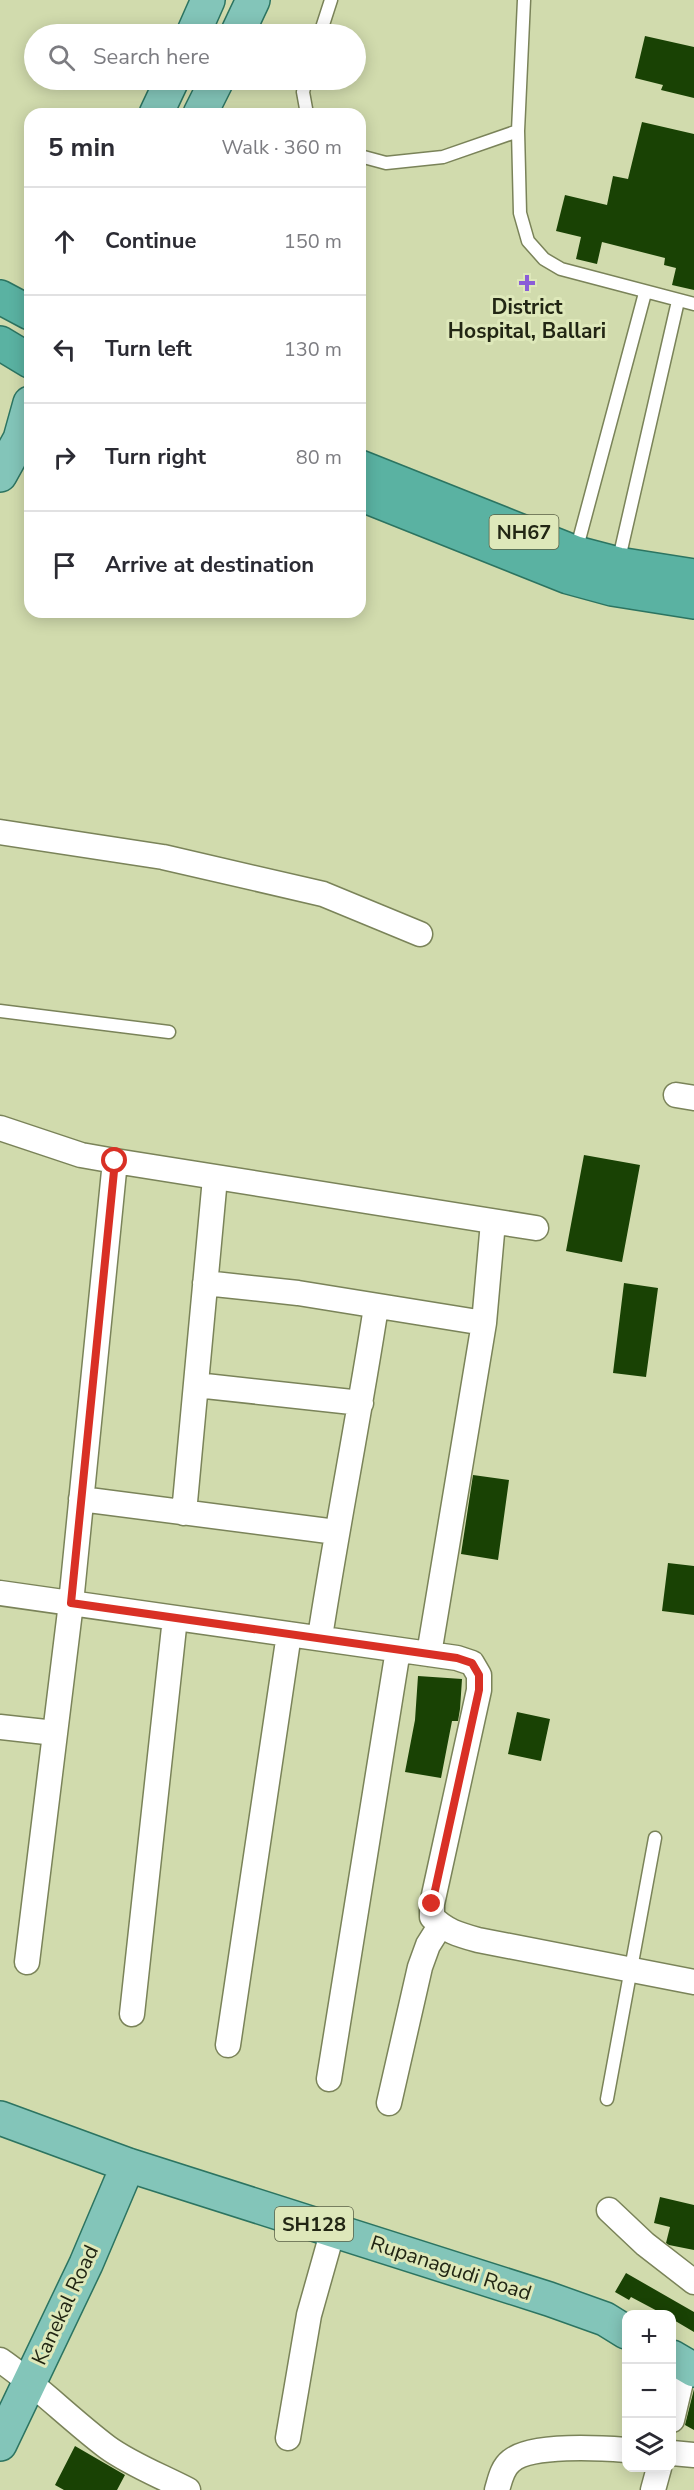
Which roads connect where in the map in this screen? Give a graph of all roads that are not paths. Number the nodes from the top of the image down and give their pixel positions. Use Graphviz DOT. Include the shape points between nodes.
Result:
graph roads {
  1 [pos="208,0"];
  2 [pos="253,0"];
  3 [pos="332,0"];
  4 [pos="524,0"];
  5 [pos="197,24"];
  6 [pos="242,24"];
  7 [pos="324,24"];
  8 [pos="167,90"];
  9 [pos="212,90"];
  10 [pos="304,90"];
  11 [pos="159,108"];
  12 [pos="203,108"];
  13 [pos="306,108"];
  14 [pos="518,130"];
  15 [pos="366,158"];
  16 [pos="645,292"];
  17 [pos="0,297"];
  18 [pos="678,301"];
  19 [pos="694,304"];
  20 [pos="24,310"];
  21 [pos="0,343"];
  22 [pos="24,357"];
  23 [pos="24,436"];
  24 [pos="366,469"];
  25 [pos="0,475"];
  26 [pos="366,496"];
  27 [pos="576,552"];
  28 [pos="618,564"];
  29 [pos="694,576"];
  30 [pos="694,602"];
  31 [pos="0,832"];
  32 [pos="420,934"];
  33 [pos="0,1011"];
  34 [pos="169,1032"];
  35 [pos="0,1128"];
  36 [pos="115,1161"];
  37 [pos="215,1178"];
  38 [pos="493,1222"];
  39 [pos="536,1228"];
  40 [pos="206,1283"];
  41 [pos="376,1307"];
  42 [pos="484,1323"];
  43 [pos="196,1385"];
  44 [pos="362,1403"];
  45 [pos="81,1499"];
  46 [pos="184,1513"];
  47 [pos="336,1532"];
  48 [pos="0,1593"];
  49 [pos="71,1603"];
  50 [pos="175,1618"];
  51 [pos="289,1634"];
  52 [pos="320,1637"];
  53 [pos="398,1650"];
  54 [pos="429,1654"];
  55 [pos="0,1727"];
  56 [pos="55,1733"];
  57 [pos="655,1838"];
  58 [pos="440,1926"];
  59 [pos="27,1962"];
  60 [pos="630,1968"];
  61 [pos="694,1982"];
  62 [pos="132,2014"];
  63 [pos="228,2045"];
  64 [pos="329,2079"];
  65 [pos="607,2099"];
  66 [pos="389,2103"];
  67 [pos="0,2118"];
  68 [pos="128,2165"];
  69 [pos="609,2210"];
  70 [pos="333,2230"];
  71 [pos="694,2282"];
  72 [pos="622,2328"];
  73 [pos="0,2360"];
  74 [pos="683,2364"];
  75 [pos="29,2380"];
  76 [pos="672,2418"];
  77 [pos="288,2438"];
  78 [pos="0,2444"];
  79 [pos="622,2450"];
  80 [pos="676,2453"];
  81 [pos="694,2455"];
  82 [pos="658,2472"];
  83 [pos="188,2490"];
  84 [pos="497,2490"];
  85 [pos="653,2490"];
  1 -- 5 [label="main road"];
  2 -- 6 [label="main road"];
  3 -- 7 [label="lane"];
  4 -- 14 [label="lane"];
  8 -- 11 [label="main road"];
  9 -- 12 [label="main road"];
  10 -- 13 [label="lane"];
  14 -- 15 [label="lane" via="443,157 386,163"];
  14 -- 16 [label="lane" via="520,213 528,241 544,259 561,269"];
  16 -- 18 [label="lane"];
  16 -- 27 [label="lane"];
  17 -- 20 [label="highway"];
  18 -- 19 [label="lane"];
  18 -- 28 [label="lane"];
  21 -- 22 [label="highway"];
  23 -- 25 [label="main road"];
  24 -- 27 [label="highway, NH67"];
  26 -- 30 [label="highway, NH67" via="568,577 612,589"];
  27 -- 28 [label="highway, NH67"];
  28 -- 29 [label="highway, NH67"];
  31 -- 32 [label="street" via="163,858 323,894"];
  33 -- 34 [label="lane"];
  35 -- 36 [label="street" via="81,1155"];
  36 -- 37 [label="street"];
  36 -- 45 [label="street"];
  37 -- 38 [label="street"];
  37 -- 40 [label="street"];
  38 -- 39 [label="street"];
  38 -- 42 [label="street"];
  40 -- 41 [label="street"];
  40 -- 43 [label="street"];
  41 -- 42 [label="street"];
  41 -- 44 [label="street"];
  42 -- 54 [label="street"];
  43 -- 44 [label="street"];
  43 -- 46 [label="street"];
  44 -- 47 [label="street"];
  45 -- 46 [label="street"];
  45 -- 49 [label="street"];
  46 -- 47 [label="street"];
  47 -- 52 [label="street"];
  48 -- 49 [label="street"];
  49 -- 50 [label="street"];
  49 -- 56 [label="street"];
  50 -- 51 [label="street"];
  50 -- 62 [label="street"];
  51 -- 52 [label="street"];
  51 -- 63 [label="street"];
  52 -- 53 [label="street"];
  53 -- 54 [label="street"];
  53 -- 64 [label="street"];
  54 -- 58 [label="street" via="472,1663 479,1675 479,1690 432,1904 432,1917"];
  55 -- 56 [label="street"];
  56 -- 59 [label="street"];
  57 -- 60 [label="lane"];
  58 -- 60 [label="street" via="478,1940"];
  58 -- 66 [label="street" via="420,1967"];
  60 -- 61 [label="street"];
  60 -- 65 [label="lane"];
  67 -- 68 [label="main road, Rupanagudi Road / SH128"];
  68 -- 70 [label="main road, Rupanagudi Road / SH128"];
  68 -- 75 [label="main road, Kanekal Road" via="86,2264"];
  69 -- 71 [label="street"];
  70 -- 72 [label="main road, Rupanagudi Road / SH128" via="549,2299"];
  70 -- 77 [label="street" via="309,2315"];
  73 -- 75 [label="street"];
  74 -- 76 [label="street"];
  75 -- 78 [label="main road, Kanekal Road"];
  75 -- 83 [label="street" via="109,2449"];
  79 -- 84 [label="street" via="536,2451 510,2461"];
  80 -- 81 [label="street"];
  82 -- 85 [label="street"];
}
